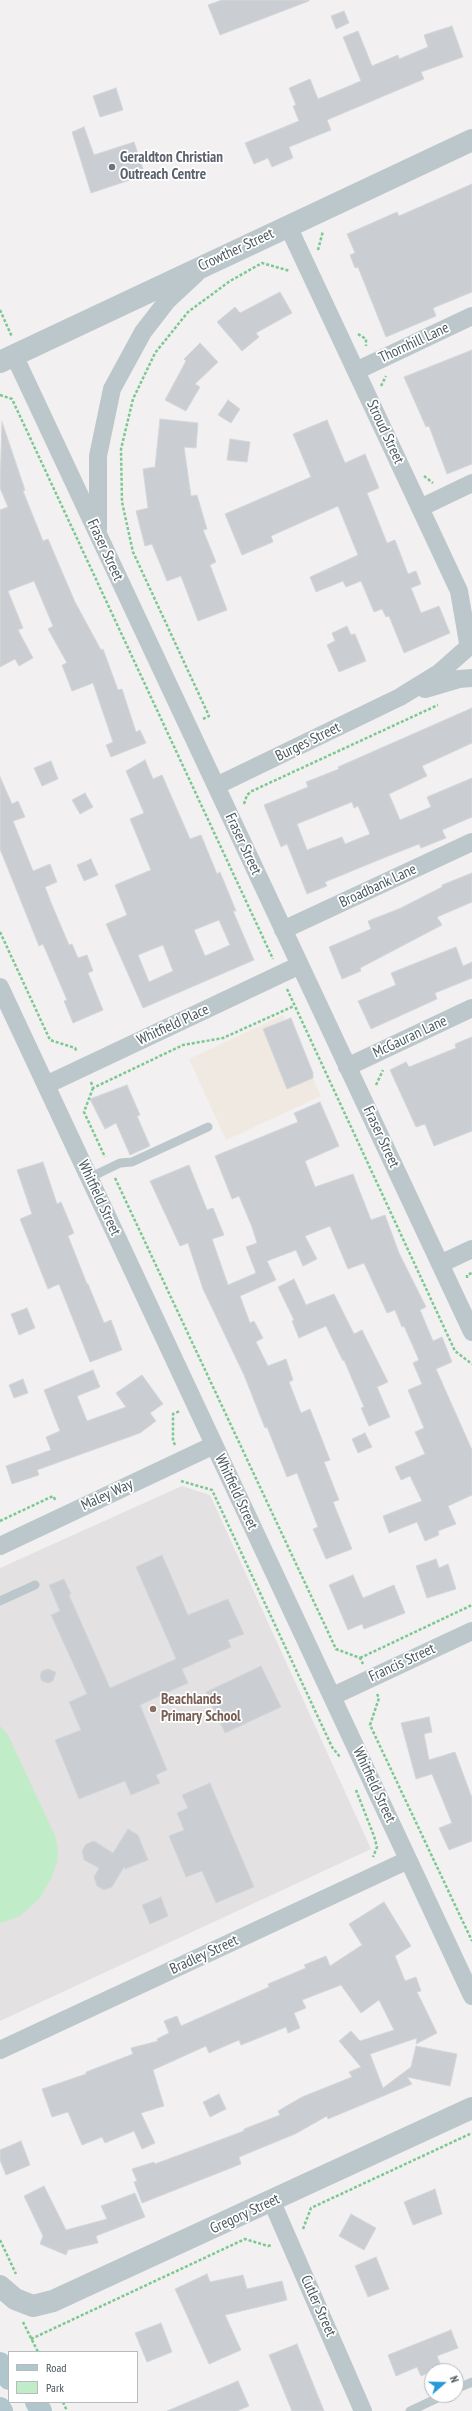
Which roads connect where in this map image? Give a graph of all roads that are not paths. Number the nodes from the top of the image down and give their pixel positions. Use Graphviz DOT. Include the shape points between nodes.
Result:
graph roads {
  1 [pos="472,140"];
  2 [pos="288,226"];
  3 [pos="209,263"];
  4 [pos="472,316"];
  5 [pos="11,356"];
  6 [pos="356,371"];
  7 [pos="472,483"];
  8 [pos="420,508"];
  9 [pos="98,535"];
  10 [pos="459,591"];
  11 [pos="472,607"];
  12 [pos="468,644"];
  13 [pos="472,673"];
  14 [pos="472,678"];
  15 [pos="400,698"];
  16 [pos="216,786"];
  17 [pos="472,842"];
  18 [pos="283,930"];
  19 [pos="300,965"];
  20 [pos="0,987"];
  21 [pos="472,1008"];
  22 [pos="347,1067"];
  23 [pos="46,1085"];
  24 [pos="208,1126"];
  25 [pos="89,1178"];
  26 [pos="472,1249"];
  27 [pos="440,1264"];
  28 [pos="472,1332"];
  29 [pos="214,1445"];
  30 [pos="0,1546"];
  31 [pos="35,1585"];
  32 [pos="0,1601"];
  33 [pos="472,1631"];
  34 [pos="333,1696"];
  35 [pos="408,1860"];
  36 [pos="472,1996"];
  37 [pos="0,2050"];
  38 [pos="472,2108"];
  39 [pos="272,2202"];
  40 [pos="14,2295"];
  41 [pos="0,2353"];
  42 [pos="8,2362"];
  43 [pos="0,2363"];
  44 [pos="8,2377"];
  45 [pos="427,2403"];
  46 [pos="0,2408"];
  47 [pos="2,2411"];
  48 [pos="363,2411"];
  49 [pos="410,2411"];
  1 -- 2 [label="street, Crowther Street"];
  2 -- 3 [label="street, Crowther Street"];
  2 -- 6 [label="street, Stroud Street"];
  3 -- 5 [label="street, Crowther Street"];
  3 -- 9 [label="street" via="167,301 143,332 112,390 98,456"];
  4 -- 6 [label="street, Thornhill Lane"];
  5 -- 9 [label="street, Fraser Street"];
  6 -- 8 [label="street, Stroud Street"];
  7 -- 8 [label="street"];
  8 -- 10 [label="street, Stroud Street"];
  9 -- 16 [label="street, Fraser Street"];
  10 -- 11 [label="street"];
  10 -- 12 [label="street, Stroud Street"];
  12 -- 13 [label="street, Stroud Street" via="466,665"];
  12 -- 15 [label="street, Burges Street" via="439,673"];
  14 -- 15 [label="street, Burges Street" via="443,683"];
  15 -- 16 [label="street, Burges Street"];
  16 -- 18 [label="street, Fraser Street"];
  17 -- 18 [label="street, Broadbank Lane"];
  18 -- 19 [label="street, Fraser Street"];
  19 -- 22 [label="street, Fraser Street"];
  19 -- 23 [label="street, Whitfield Place"];
  20 -- 23 [label="street, Whitfield Street"];
  21 -- 22 [label="street, McGauran Lane"];
  22 -- 27 [label="street, Fraser Street"];
  23 -- 25 [label="street, Whitfield Street"];
  24 -- 25 [label="lane" via="132,1162 120,1163"];
  25 -- 29 [label="street, Whitfield Street"];
  26 -- 27 [label="street"];
  27 -- 28 [label="street, Fraser Street"];
  29 -- 30 [label="street, Maley Way"];
  29 -- 34 [label="street, Whitfield Street"];
  31 -- 32 [label="lane"];
  33 -- 34 [label="street, Francis Street"];
  34 -- 35 [label="street, Whitfield Street"];
  35 -- 36 [label="street, Whitfield Street"];
  35 -- 37 [label="street, Bradley Street"];
  38 -- 39 [label="street, Gregory Street"];
  39 -- 40 [label="street, Gregory Street" via="54,2301 33,2306"];
  39 -- 48 [label="street, Cutler Street"];
  41 -- 42 [label="main road"];
  43 -- 44 [label="main road"];
  45 -- 49 [label="lane"];
  46 -- 47 [label="main road"];
}
